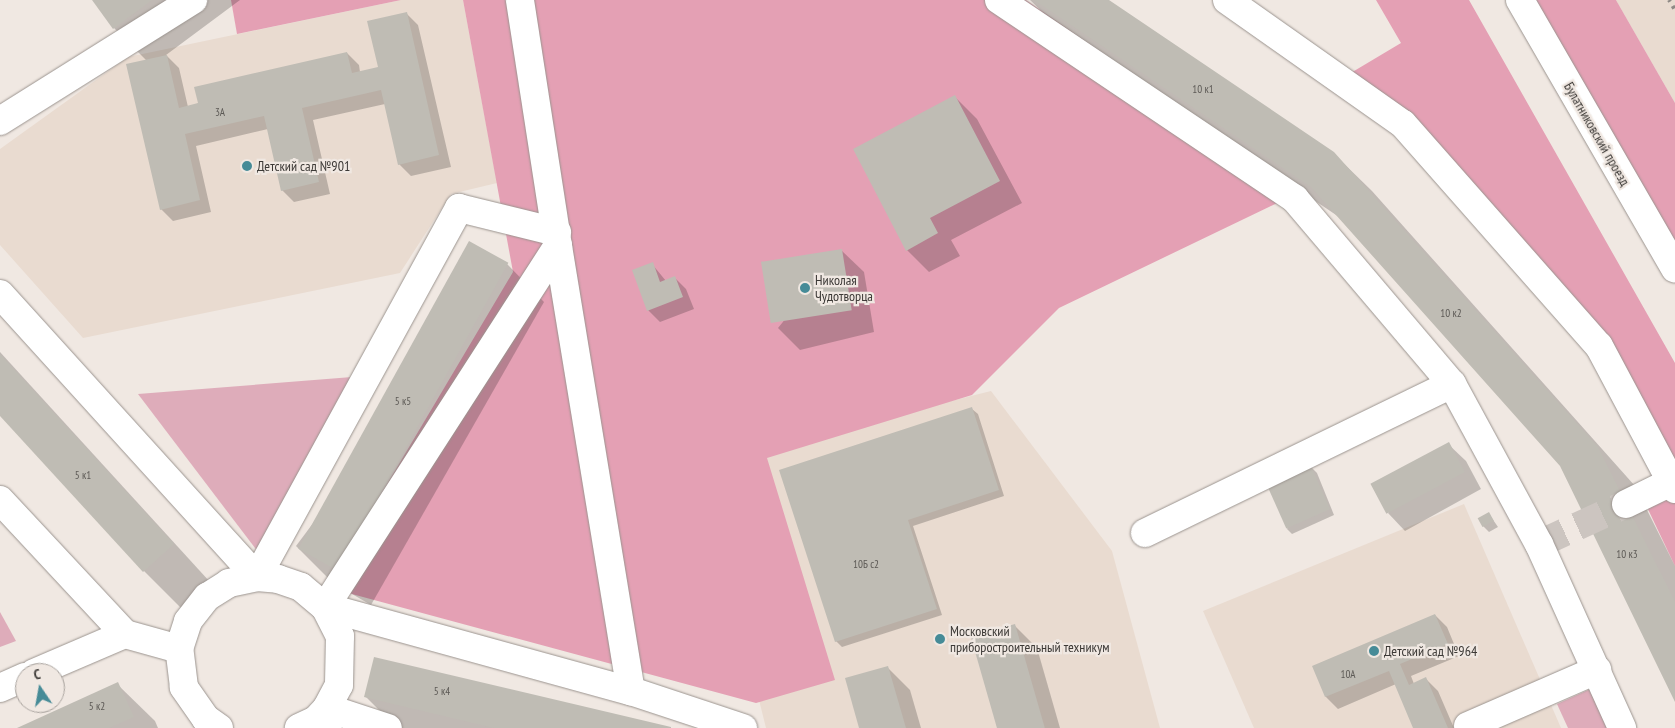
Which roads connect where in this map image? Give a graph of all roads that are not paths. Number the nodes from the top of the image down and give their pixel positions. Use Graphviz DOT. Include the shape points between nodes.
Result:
graph roads {
  1 [pos="194,0"];
  2 [pos="520,0"];
  3 [pos="999,0"];
  4 [pos="1227,0"];
  5 [pos="1520,0"];
  6 [pos="2,115"];
  7 [pos="558,239"];
  8 [pos="1675,268"];
  9 [pos="0,294"];
  10 [pos="1452,384"];
  11 [pos="1674,483"];
  12 [pos="0,500"];
  13 [pos="1626,504"];
  14 [pos="1145,533"];
  15 [pos="257,577"];
  16 [pos="324,607"];
  17 [pos="125,634"];
  18 [pos="179,649"];
  19 [pos="57,663"];
  20 [pos="1597,670"];
  21 [pos="15,681"];
  22 [pos="0,688"];
  23 [pos="631,691"];
  24 [pos="328,718"];
  25 [pos="204,725"];
  26 [pos="1468,726"];
  27 [pos="299,728"];
  28 [pos="388,728"];
  29 [pos="743,728"];
  30 [pos="1622,728"];
  1 -- 6 [label="street"];
  2 -- 7 [label="street"];
  3 -- 10 [label="street" via="1295,198"];
  4 -- 11 [label="street" via="1403,124 1599,346"];
  5 -- 8 [label="street, Булатниковский проезд"];
  7 -- 15 [label="street" via="459,208"];
  7 -- 16 [label="street"];
  7 -- 23 [label="street"];
  9 -- 15 [label="street"];
  10 -- 14 [label="street"];
  10 -- 20 [label="street" via="1539,544"];
  11 -- 13 [label="street"];
  12 -- 17 [label="street"];
  15 -- 16 [label="street" via="278,579 301,587"];
  15 -- 18 [label="street" via="229,583 207,597 188,622"];
  16 -- 23 [label="street"];
  16 -- 24 [label="street" via="340,636 339,685"];
  17 -- 18 [label="street"];
  17 -- 19 [label="street"];
  18 -- 25 [label="street" via="184,687"];
  20 -- 26 [label="street"];
  20 -- 30 [label="street"];
  21 -- 22 [label="street"];
  23 -- 29 [label="street"];
  24 -- 27 [label="street"];
  24 -- 28 [label="street"];
}
